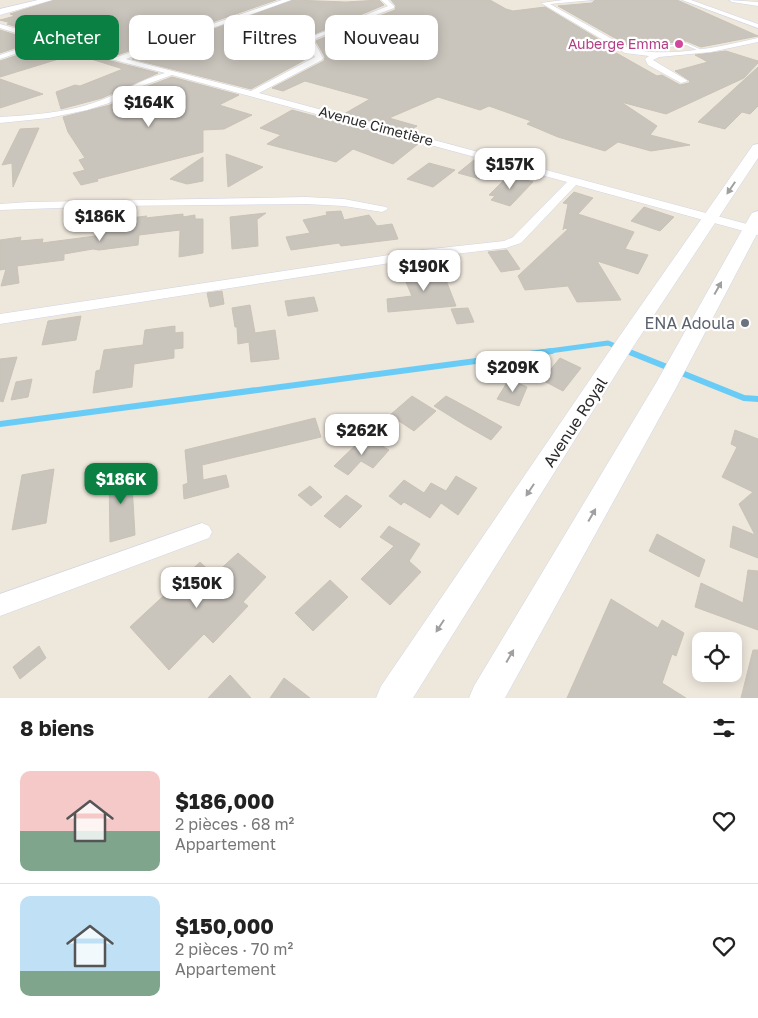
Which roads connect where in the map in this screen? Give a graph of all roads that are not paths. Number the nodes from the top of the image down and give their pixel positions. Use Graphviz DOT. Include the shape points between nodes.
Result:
graph roads {
  1 [pos="48,0"];
  2 [pos="288,0"];
  3 [pos="384,0"];
  4 [pos="535,0"];
  5 [pos="590,0"];
  6 [pos="685,0"];
  7 [pos="732,0"];
  8 [pos="545,4"];
  9 [pos="758,4"];
  10 [pos="0,12"];
  11 [pos="0,26"];
  12 [pos="758,26"];
  13 [pos="15,31"];
  14 [pos="758,40"];
  15 [pos="651,48"];
  16 [pos="700,50"];
  17 [pos="628,51"];
  18 [pos="15,52"];
  19 [pos="656,56"];
  20 [pos="0,57"];
  21 [pos="119,59"];
  22 [pos="119,59"];
  23 [pos="651,63"];
  24 [pos="156,70"];
  25 [pos="174,74"];
  26 [pos="150,79"];
  27 [pos="684,81"];
  28 [pos="251,94"];
  29 [pos="0,120"];
  30 [pos="758,148"];
  31 [pos="575,180"];
  32 [pos="0,207"];
  33 [pos="382,208"];
  34 [pos="712,218"];
  35 [pos="756,225"];
  36 [pos="0,319"];
  37 [pos="202,532"];
  38 [pos="0,605"];
  39 [pos="393,698"];
  40 [pos="486,698"];
  1 -- 10 [label="street"];
  2 -- 21 [label="street"];
  3 -- 28 [label="street" via="392,8 315,37 311,44 319,58"];
  4 -- 8 [label="street"];
  5 -- 8 [label="street"];
  6 -- 12 [label="street"];
  7 -- 9 [label="street"];
  8 -- 17 [label="street"];
  11 -- 13 [label="street, Avenue Cimetière"];
  14 -- 16 [label="street"];
  15 -- 16 [label="lane" via="686,44"];
  16 -- 19 [label="street"];
  17 -- 19 [label="street"];
  17 -- 23 [label="street"];
  18 -- 20 [label="street"];
  19 -- 23 [label="street" via="649,59"];
  22 -- 24 [label="street, Avenue Cimetière"];
  23 -- 27 [label="street"];
  24 -- 25 [label="street, Avenue Cimetière"];
  24 -- 26 [label="street"];
  25 -- 26 [label="street"];
  25 -- 28 [label="street, Avenue Cimetière"];
  26 -- 29 [label="street" via="78,110"];
  28 -- 31 [label="street, Avenue Cimetière"];
  30 -- 34 [label="street, Avenue Royal, one-way"];
  31 -- 34 [label="street, Avenue Cimetière"];
  31 -- 36 [label="street" via="517,240 506,244"];
  32 -- 33 [label="street" via="101,202 278,201 360,203"];
  34 -- 35 [label="street, Avenue Cimetière"];
  34 -- 39 [label="street, Avenue Royal, one-way"];
  40 -- 35 [label="street, one-way"];
  37 -- 38 [label="street"];
}
